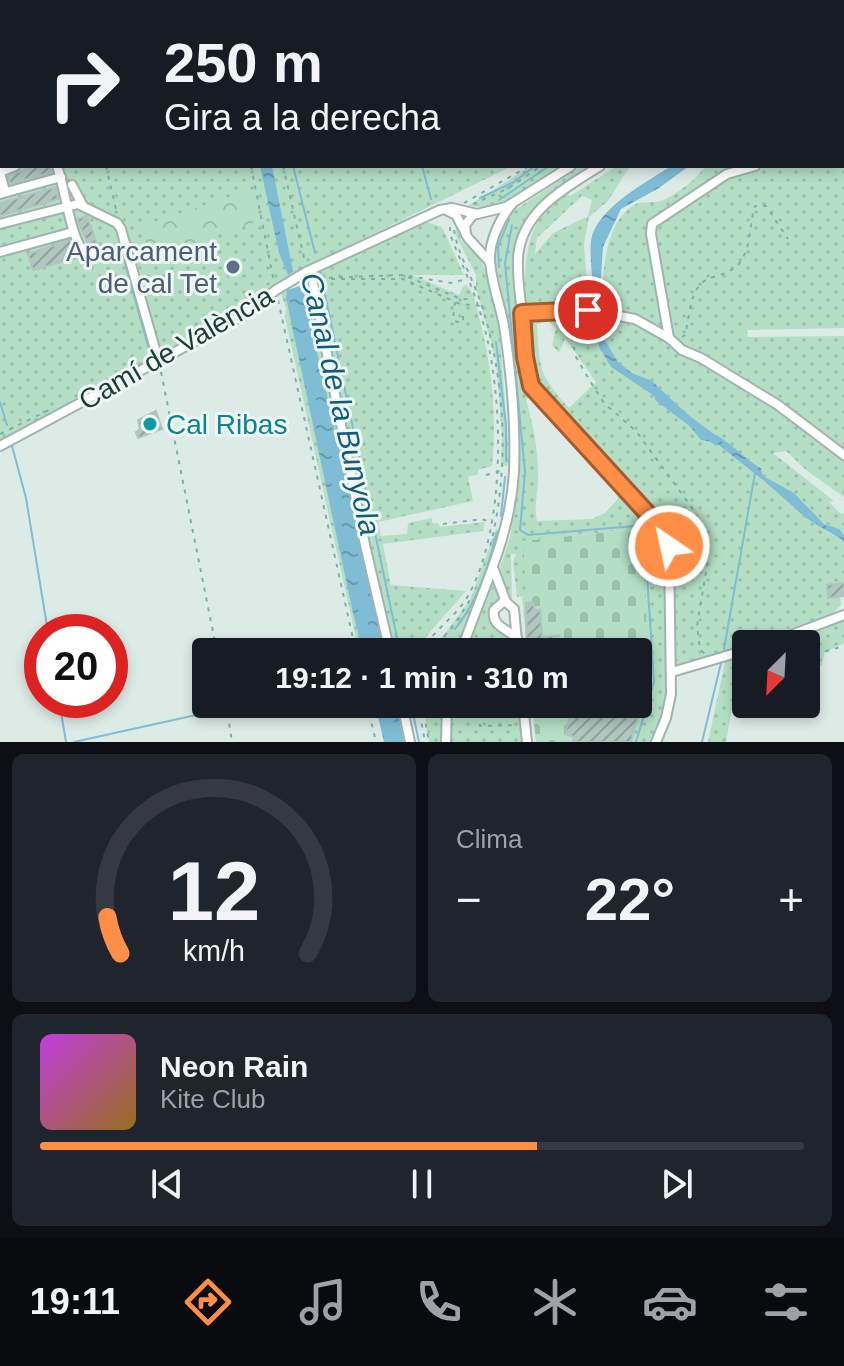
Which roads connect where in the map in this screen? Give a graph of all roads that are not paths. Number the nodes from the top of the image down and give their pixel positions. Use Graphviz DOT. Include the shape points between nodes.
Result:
graph roads {
  1 [pos="10,168"];
  2 [pos="58,168"];
  3 [pos="568,168"];
  4 [pos="597,168"];
  5 [pos="748,168"];
  6 [pos="61,177"];
  7 [pos="72,185"];
  8 [pos="3,193"];
  9 [pos="512,204"];
  10 [pos="69,205"];
  11 [pos="83,206"];
  12 [pos="440,210"];
  13 [pos="479,213"];
  14 [pos="0,224"];
  15 [pos="73,232"];
  16 [pos="496,234"];
  17 [pos="468,238"];
  18 [pos="99,251"];
  19 [pos="0,252"];
  20 [pos="490,263"];
  21 [pos="310,277"];
  22 [pos="522,313"];
  23 [pos="669,338"];
  24 [pos="159,363"];
  25 [pos="0,446"];
  26 [pos="844,455"];
  27 [pos="494,570"];
  28 [pos="506,602"];
  29 [pos="844,615"];
  30 [pos="804,630"];
  31 [pos="387,638"];
  32 [pos="467,638"];
  33 [pos="517,638"];
  34 [pos="732,654"];
  35 [pos="672,672"];
  36 [pos="405,718"];
  37 [pos="447,718"];
  38 [pos="524,718"];
  39 [pos="410,742"];
  40 [pos="446,742"];
  41 [pos="527,742"];
  42 [pos="656,742"];
  1 -- 8 [label="street" via="0,172"];
  2 -- 6 [label="street"];
  3 -- 9 [label="street"];
  4 -- 22 [label="street" via="553,196 529,224 518,255"];
  5 -- 23 [label="street" via="727,174 652,224"];
  6 -- 8 [label="street"];
  6 -- 10 [label="street"];
  7 -- 11 [label="street"];
  9 -- 13 [label="street"];
  9 -- 16 [label="street"];
  10 -- 11 [label="street"];
  10 -- 14 [label="street"];
  10 -- 15 [label="street"];
  11 -- 24 [label="street" via="121,229"];
  12 -- 13 [label="street"];
  12 -- 17 [label="street" via="456,215"];
  12 -- 21 [label="street, Camí de València"];
  13 -- 16 [label="street" via="493,219"];
  13 -- 17 [label="street" via="467,221"];
  15 -- 18 [label="street" via="84,254"];
  15 -- 19 [label="street"];
  16 -- 17 [label="street" via="484,245"];
  16 -- 20 [label="street"];
  17 -- 20 [label="street"];
  20 -- 27 [label="street" via="504,329 514,451 510,512"];
  21 -- 24 [label="street, Camí de València" via="254,302"];
  21 -- 31 [label="street"];
  22 -- 23 [label="street" via="611,312"];
  22 -- 35 [label="street" via="531,386 658,525 669,546"];
  23 -- 26 [label="street" via="778,405"];
  24 -- 25 [label="street, Camí de València"];
  27 -- 28 [label="street"];
  27 -- 32 [label="street"];
  28 -- 33 [label="street" via="514,609"];
  28 -- 33 [label="street" via="494,610 494,620"];
  29 -- 30 [label="street"];
  34 -- 35 [label="street"];
  35 -- 42 [label="street" via="670,706"];
  36 -- 39 [label="street"];
  37 -- 40 [label="street"];
  38 -- 41 [label="street"];
}
